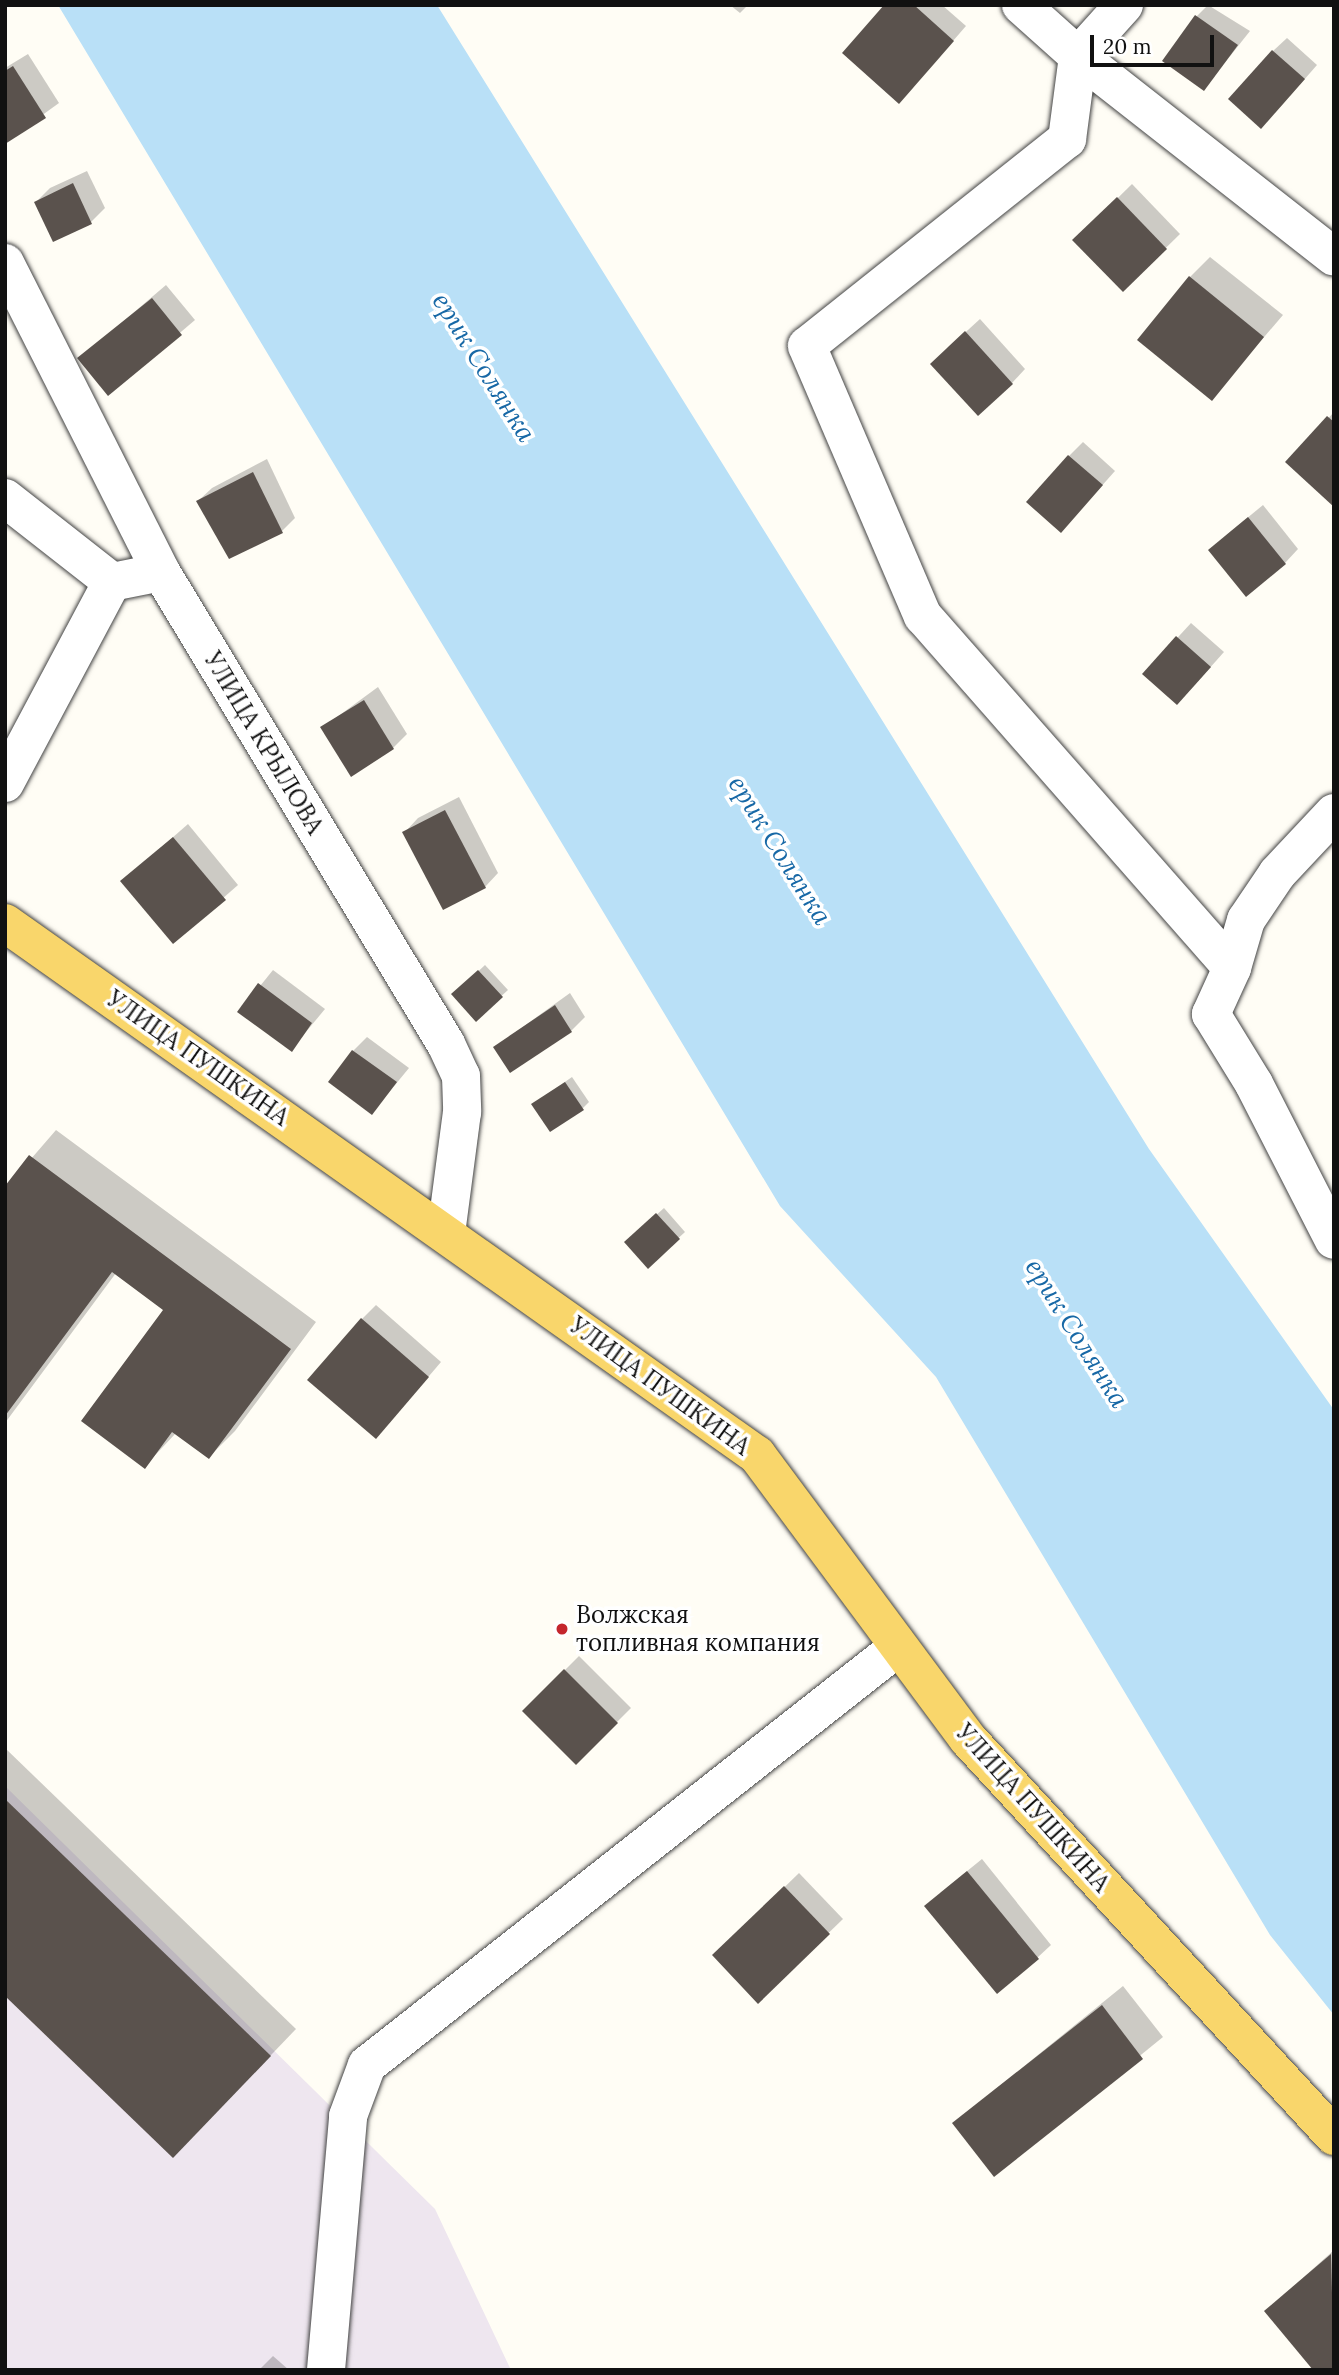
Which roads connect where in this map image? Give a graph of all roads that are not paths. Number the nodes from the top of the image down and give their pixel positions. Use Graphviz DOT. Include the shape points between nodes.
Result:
graph roads {
  1 [pos="1021,5"];
  2 [pos="1124,5"];
  3 [pos="1078,56"];
  4 [pos="1334,257"];
  5 [pos="5,263"];
  6 [pos="5,498"];
  7 [pos="161,572"];
  8 [pos="113,582"];
  9 [pos="5,783"];
  10 [pos="1334,813"];
  11 [pos="5,923"];
  12 [pos="1232,968"];
  13 [pos="446,1233"];
  14 [pos="1334,1240"];
  15 [pos="897,1648"];
  16 [pos="1334,2136"];
  17 [pos="326,2370"];
  1 -- 3 [label="street"];
  2 -- 3 [label="street"];
  3 -- 4 [label="street"];
  3 -- 12 [label="street" via="1067,139 807,346 923,616"];
  5 -- 7 [label="street, УЛИЦА КРЫЛОВА"];
  6 -- 8 [label="street"];
  7 -- 8 [label="street"];
  7 -- 13 [label="street, УЛИЦА КРЫЛОВА" via="461,1076 462,1112"];
  8 -- 9 [label="street"];
  10 -- 12 [label="street" via="1278,874 1245,920"];
  11 -- 13 [label="main road, УЛИЦА ПУШКИНА"];
  12 -- 14 [label="street" via="1211,1014 1254,1084"];
  13 -- 15 [label="main road, УЛИЦА ПУШКИНА" via="757,1455"];
  15 -- 16 [label="main road, УЛИЦА ПУШКИНА" via="968,1739"];
  15 -- 17 [label="street" via="367,2065 348,2116"];
}
